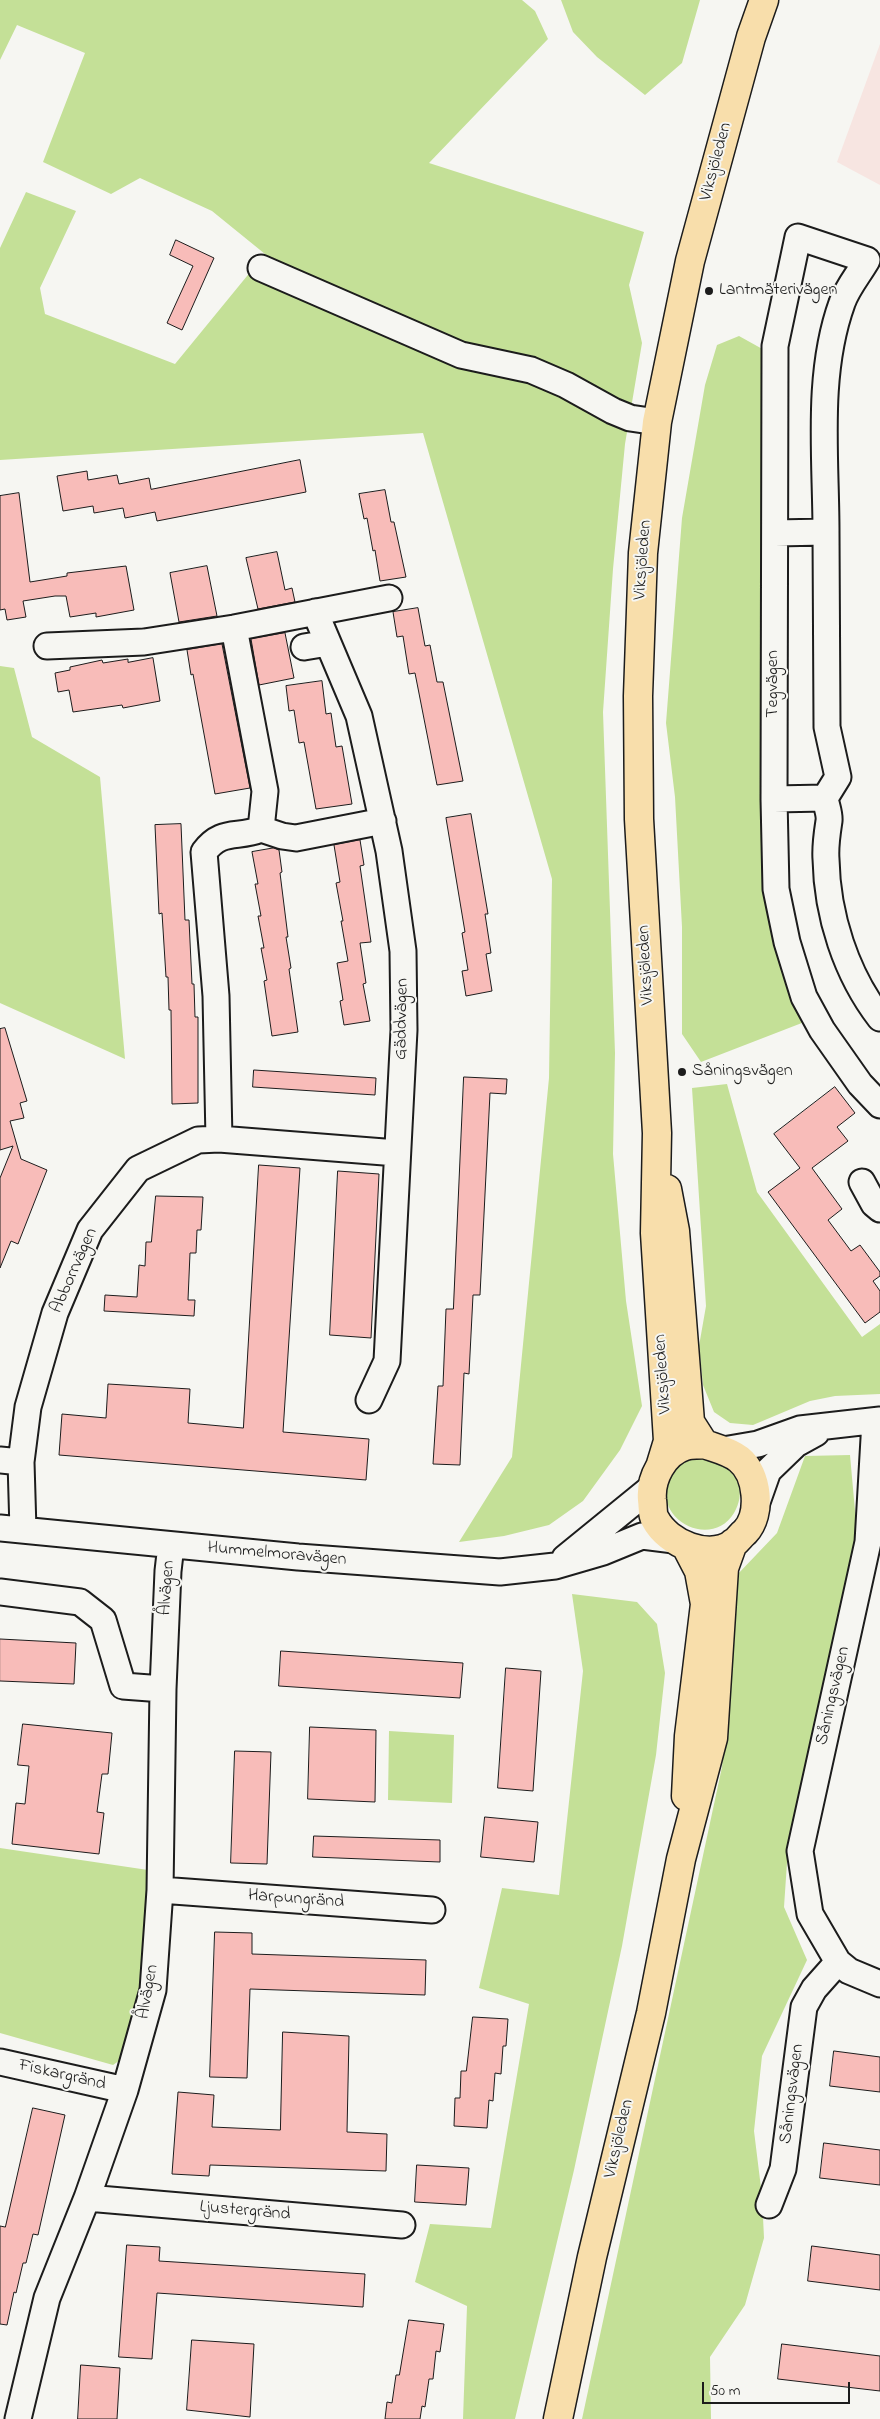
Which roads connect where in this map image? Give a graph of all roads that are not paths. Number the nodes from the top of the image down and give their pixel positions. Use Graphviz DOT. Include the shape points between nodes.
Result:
graph roads {
  1 [pos="764,0"];
  2 [pos="262,268"];
  3 [pos="657,422"];
  4 [pos="826,532"];
  5 [pos="775,533"];
  6 [pos="389,598"];
  7 [pos="315,612"];
  8 [pos="234,628"];
  9 [pos="328,643"];
  10 [pos="47,646"];
  11 [pos="304,647"];
  12 [pos="824,798"];
  13 [pos="774,799"];
  14 [pos="384,821"];
  15 [pos="262,829"];
  16 [pos="880,1018"];
  17 [pos="880,1105"];
  18 [pos="657,1133"];
  19 [pos="218,1139"];
  20 [pos="397,1154"];
  21 [pos="862,1182"];
  22 [pos="880,1210"];
  23 [pos="368,1400"];
  24 [pos="878,1421"];
  25 [pos="829,1427"];
  26 [pos="714,1447"];
  27 [pos="10,1461"];
  28 [pos="656,1476"];
  29 [pos="756,1505"];
  30 [pos="11,1529"];
  31 [pos="680,1543"];
  32 [pos="733,1544"];
  33 [pos="171,1546"];
  34 [pos="555,1566"];
  35 [pos="0,1592"];
  36 [pos="163,1689"];
  37 [pos="681,1860"];
  38 [pos="160,1890"];
  39 [pos="432,1910"];
  40 [pos="838,1962"];
  41 [pos="880,1984"];
  42 [pos="0,2062"];
  43 [pos="125,2090"];
  44 [pos="88,2198"];
  45 [pos="769,2205"];
  46 [pos="402,2225"];
  47 [pos="12,2416"];
  48 [pos="558,2419"];
  1 -- 3 [label="main road, Viksjöleden" via="690,261"];
  2 -- 3 [label="street" via="461,355 531,370 613,411 630,418"];
  3 -- 18 [label="main road, Viksjöleden" via="643,553 638,696 639,819"];
  4 -- 5 [label="street"];
  4 -- 5 [label="street, Tegvägen" via="825,395 830,342 842,301 867,260 798,237 775,346"];
  4 -- 12 [label="street" via="826,727 838,777"];
  5 -- 13 [label="street, Tegvägen"];
  6 -- 7 [label="street"];
  7 -- 8 [label="street"];
  7 -- 9 [label="street, Gäddvägen"];
  8 -- 10 [label="street" via="144,642"];
  8 -- 15 [label="street" via="265,792"];
  9 -- 11 [label="street"];
  9 -- 14 [label="street, Gäddvägen" via="359,716"];
  12 -- 13 [label="street"];
  12 -- 16 [label="street" via="829,819 826,861 831,905 847,964"];
  13 -- 17 [label="street, Tegvägen" via="776,889 787,942 804,997 822,1030 860,1084"];
  14 -- 15 [label="street" via="296,838"];
  14 -- 20 [label="street, Gäddvägen" via="403,951 404,1030"];
  15 -- 19 [label="street" via="220,836 204,852 216,996"];
  18 -- 26 [label="main road, Viksjöleden" via="675,1231 690,1422"];
  18 -- 28 [label="main road, Viksjöleden" via="655,1233 668,1442"];
  19 -- 20 [label="street, Abborrvägen" via="251,1134"];
  19 -- 27 [label="street, Abborrvägen" via="198,1140 138,1169 90,1230 55,1313"];
  20 -- 23 [label="street, Gäddvägen" via="387,1361"];
  21 -- 22 [label="street"];
  24 -- 25 [label="street"];
  24 -- 40 [label="street, Såningsvägen" via="868,1542 800,1851 810,1914"];
  25 -- 26 [label="street" via="800,1429 758,1444"];
  25 -- 29 [label="street" via="796,1444 768,1471"];
  26 -- 28 [label="main road" via="686,1445 674,1451"];
  26 -- 29 [label="main road" via="740,1460 752,1479"];
  27 -- 30 [label="street, Abborrvägen"];
  28 -- 31 [label="main road" via="654,1517 662,1529"];
  28 -- 34 [label="street"];
  29 -- 32 [label="main road" via="749,1527"];
  30 -- 33 [label="street, Hummelmoravägen"];
  31 -- 32 [label="main road" via="700,1549"];
  31 -- 34 [label="street, Hummelmoravägen" via="642,1536"];
  31 -- 37 [label="main road, Viksjöleden" via="699,1571 705,1604 690,1736"];
  32 -- 37 [label="main road, Viksjöleden" via="724,1568 713,1738"];
  33 -- 34 [label="street, Hummelmoravägen" via="500,1572"];
  33 -- 36 [label="street, Ålvägen"];
  35 -- 36 [label="street" via="80,1602 103,1620 123,1686"];
  36 -- 38 [label="street, Ålvägen"];
  37 -- 48 [label="main road, Viksjöleden" via="650,2013 592,2257"];
  38 -- 39 [label="street, Harpungränd"];
  38 -- 43 [label="street, Ålvägen" via="153,1990"];
  40 -- 41 [label="street, Såningsvägen" via="848,1971"];
  40 -- 45 [label="street, Såningsvägen" via="814,1989 804,2007 783,2170"];
  42 -- 43 [label="street, Fiskargränd"];
  43 -- 44 [label="street, Ålvägen"];
  44 -- 46 [label="street, Ljustergränd"];
  44 -- 47 [label="street, Ålvägen" via="47,2298"];
}
